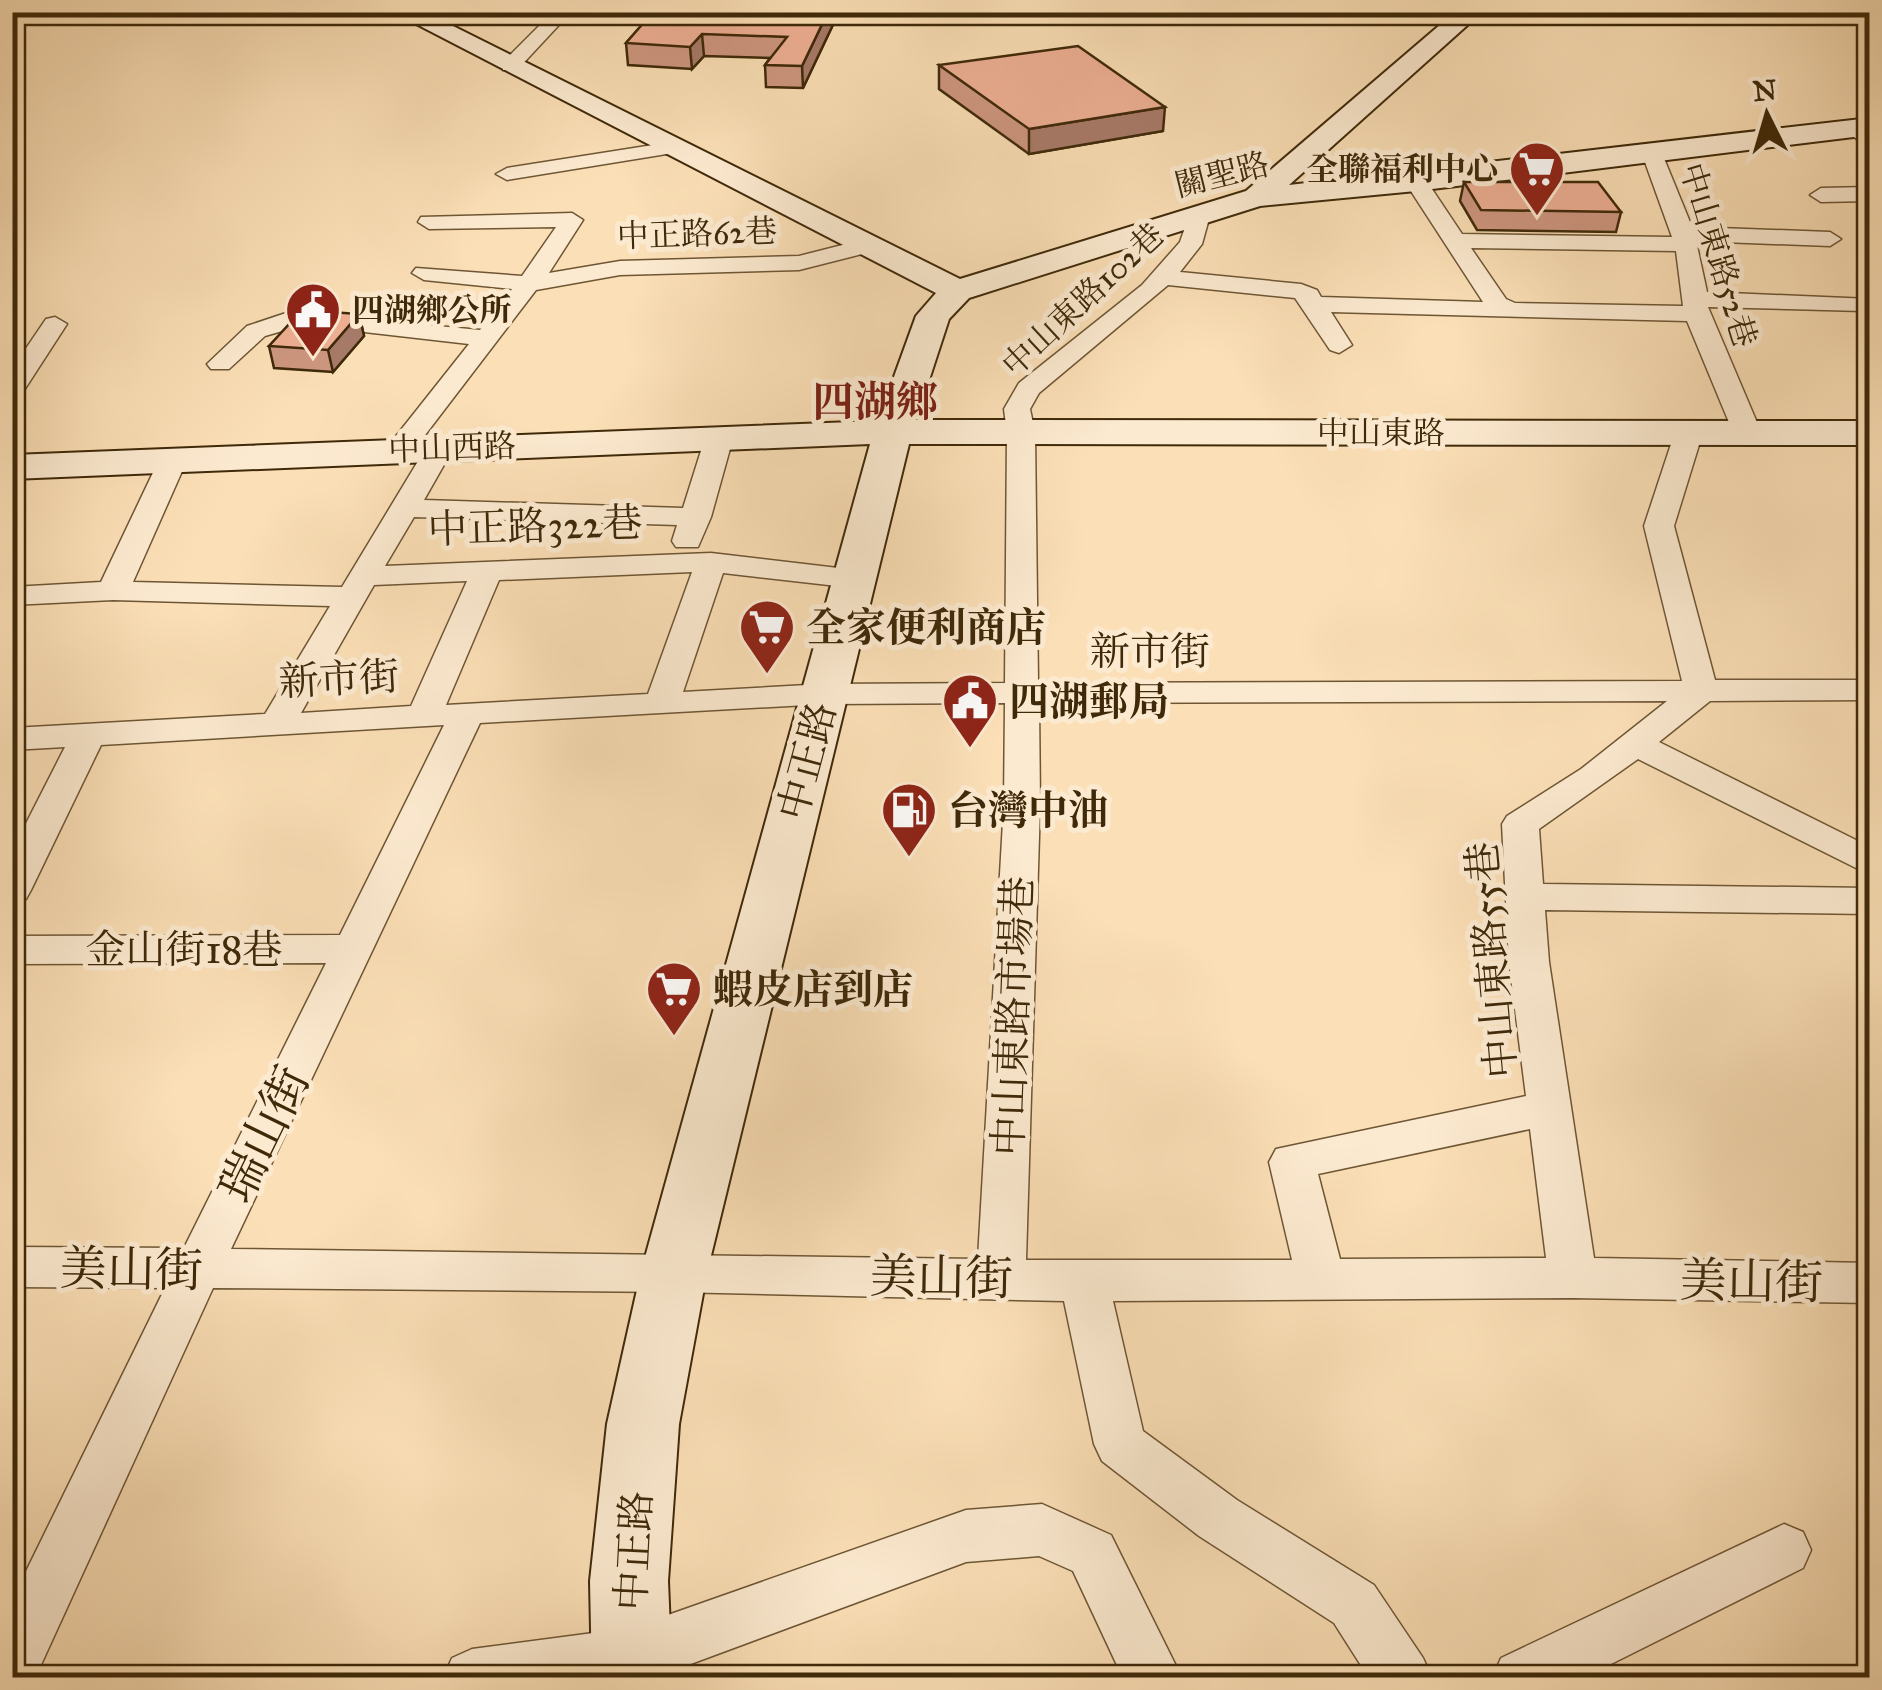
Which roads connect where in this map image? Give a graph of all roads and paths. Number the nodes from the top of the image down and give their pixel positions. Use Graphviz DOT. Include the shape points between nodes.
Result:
graph roads {
  1 [pos="405,12"];
  2 [pos="563,12"];
  3 [pos="1470,12"];
  4 [pos="510,66"];
  5 [pos="1864,133"];
  6 [pos="672,148"];
  7 [pos="1651,152"];
  8 [pos="507,174"];
  9 [pos="1416,182"];
  10 [pos="1822,194"];
  11 [pos="1868,195"];
  12 [pos="1257,197"];
  13 [pos="1199,215"];
  14 [pos="429,222"];
  15 [pos="1684,239"];
  16 [pos="1830,239"];
  17 [pos="1459,241"];
  18 [pos="866,246"];
  19 [pos="424,273"];
  20 [pos="1163,277"];
  21 [pos="529,284"];
  22 [pos="957,292"];
  23 [pos="1313,304"];
  24 [pos="1862,304"];
  25 [pos="1695,306"];
  26 [pos="1512,310"];
  27 [pos="487,338"];
  28 [pos="12,343"];
  29 [pos="1339,345"];
  30 [pos="220,364"];
  31 [pos="12,389"];
  32 [pos="892,432"];
  33 [pos="1689,432"];
  34 [pos="1746,432"];
  35 [pos="1021,433"];
  36 [pos="1870,433"];
  37 [pos="719,438"];
  38 [pos="439,449"];
  39 [pos="399,450"];
  40 [pos="173,460"];
  41 [pos="12,467"];
  42 [pos="401,508"];
  43 [pos="696,517"];
  44 [pos="695,562"];
  45 [pos="487,571"];
  46 [pos="855,578"];
  47 [pos="356,586"];
  48 [pos="113,591"];
  49 [pos="12,596"];
  50 [pos="1870,690"];
  51 [pos="1701,691"];
  52 [pos="825,694"];
  53 [pos="1019,694"];
  54 [pos="662,703"];
  55 [pos="446,716"];
  56 [pos="276,725"];
  57 [pos="88,735"];
  58 [pos="12,738"];
  59 [pos="1635,744"];
  60 [pos="1870,863"];
  61 [pos="12,890"];
  62 [pos="1525,896"];
  63 [pos="1870,901"];
  64 [pos="356,949"];
  65 [pos="12,950"];
  66 [pos="1550,1108"];
  67 [pos="12,1268"];
  68 [pos="198,1270"];
  69 [pos="674,1272"];
  70 [pos="1002,1278"];
  71 [pos="1573,1278"];
  72 [pos="1321,1279"];
  73 [pos="1084,1280"];
  74 [pos="1870,1282"];
  75 [pos="1784,1550"];
  76 [pos="12,1664"];
  77 [pos="632,1667"];
  78 [pos="472,1678"];
  79 [pos="1153,1678"];
  80 [pos="1403,1678"];
  81 [pos="1521,1678"];
  1 -- 4 [label="main road"];
  2 -- 4 [label="street"];
  3 -- 12 [label="main road"];
  4 -- 6 [label="main road"];
  5 -- 7 [label="main road, 關聖路"];
  6 -- 8 [label="street"];
  6 -- 18 [label="main road"];
  7 -- 9 [label="main road, 關聖路"];
  7 -- 15 [label="street, 中山東路52巷"];
  9 -- 12 [label="main road, 關聖路"];
  9 -- 17 [label="street"];
  10 -- 11 [label="street"];
  12 -- 13 [label="main road, 關聖路"];
  13 -- 20 [label="street, 中山東路102巷" via="1192,244"];
  13 -- 22 [label="main road, 關聖路"];
  14 -- 21 [label="street" via="572,220"];
  15 -- 16 [label="street"];
  15 -- 17 [label="street"];
  15 -- 25 [label="street, 中山東路52巷"];
  17 -- 26 [label="street" via="1497,304"];
  18 -- 21 [label="street, 中正路62巷" via="799,263 620,268"];
  18 -- 22 [label="main road"];
  19 -- 21 [label="street, 中正路62巷"];
  20 -- 23 [label="street" via="1289,288"];
  20 -- 35 [label="street, 中山東路102巷" via="1028,390 1017,409"];
  21 -- 27 [label="street"];
  22 -- 32 [label="main road, 中正路" via="933,316"];
  23 -- 26 [label="street"];
  23 -- 29 [label="street"];
  24 -- 25 [label="street"];
  25 -- 26 [label="street"];
  25 -- 34 [label="street, 中山東路52巷"];
  27 -- 30 [label="street" via="280,320 256,327"];
  27 -- 39 [label="street"];
  28 -- 31 [label="street" via="48,335"];
  32 -- 35 [label="main road, 中山東路"];
  32 -- 37 [label="main road, 中山西路"];
  32 -- 46 [label="main road, 中正路"];
  33 -- 34 [label="main road, 中山東路"];
  33 -- 35 [label="main road, 中山東路"];
  33 -- 51 [label="street" via="1660,526"];
  34 -- 36 [label="main road, 中山東路"];
  35 -- 53 [label="street, 中山東路102巷"];
  37 -- 38 [label="main road, 中山西路"];
  37 -- 43 [label="street"];
  38 -- 39 [label="main road, 中山西路"];
  38 -- 42 [label="street"];
  39 -- 40 [label="main road, 中山西路"];
  40 -- 41 [label="main road, 中山西路"];
  40 -- 48 [label="street"];
  42 -- 43 [label="street"];
  42 -- 47 [label="street"];
  43 -- 44 [label="street"];
  44 -- 45 [label="street, 中正路322巷"];
  44 -- 46 [label="street, 中正路322巷"];
  44 -- 54 [label="street"];
  45 -- 47 [label="street, 中正路322巷"];
  45 -- 55 [label="street, 瑞山街"];
  46 -- 52 [label="main road, 中正路"];
  47 -- 48 [label="street, 中正路322巷"];
  47 -- 56 [label="street"];
  48 -- 49 [label="street, 中正路322巷"];
  50 -- 51 [label="street, 新市街"];
  51 -- 53 [label="street, 新市街"];
  51 -- 59 [label="street, 中山東路55巷"];
  52 -- 53 [label="street, 新市街"];
  52 -- 54 [label="street, 新市街"];
  52 -- 69 [label="main road, 中正路"];
  53 -- 70 [label="street, 中山東路市場巷" via="1022,804"];
  54 -- 55 [label="street, 新市街"];
  55 -- 56 [label="street, 新市街"];
  55 -- 64 [label="street, 瑞山街"];
  56 -- 57 [label="street, 新市街"];
  57 -- 58 [label="street, 新市街"];
  57 -- 61 [label="street"];
  59 -- 60 [label="street"];
  59 -- 62 [label="street, 中山東路55巷" via="1520,824"];
  62 -- 63 [label="street"];
  62 -- 66 [label="street, 中山東路55巷"];
  64 -- 65 [label="street, 金山街18巷"];
  64 -- 68 [label="street, 瑞山街"];
  66 -- 71 [label="street, 中山東路55巷"];
  66 -- 72 [label="street" via="1292,1162"];
  67 -- 68 [label="street, 美山街"];
  68 -- 69 [label="street, 美山街"];
  68 -- 76 [label="street, 瑞山街"];
  69 -- 70 [label="street, 美山街"];
  69 -- 77 [label="main road, 中正路" via="643,1424 628,1582"];
  70 -- 73 [label="street, 美山街"];
  71 -- 72 [label="street, 美山街"];
  71 -- 74 [label="street, 美山街"];
  72 -- 73 [label="street, 美山街"];
  73 -- 80 [label="street" via="1120,1444 1218,1518 1354,1604"];
  75 -- 81 [label="street"];
  77 -- 78 [label="street"];
  77 -- 79 [label="street" via="966,1536 1042,1530 1092,1553"];
}
